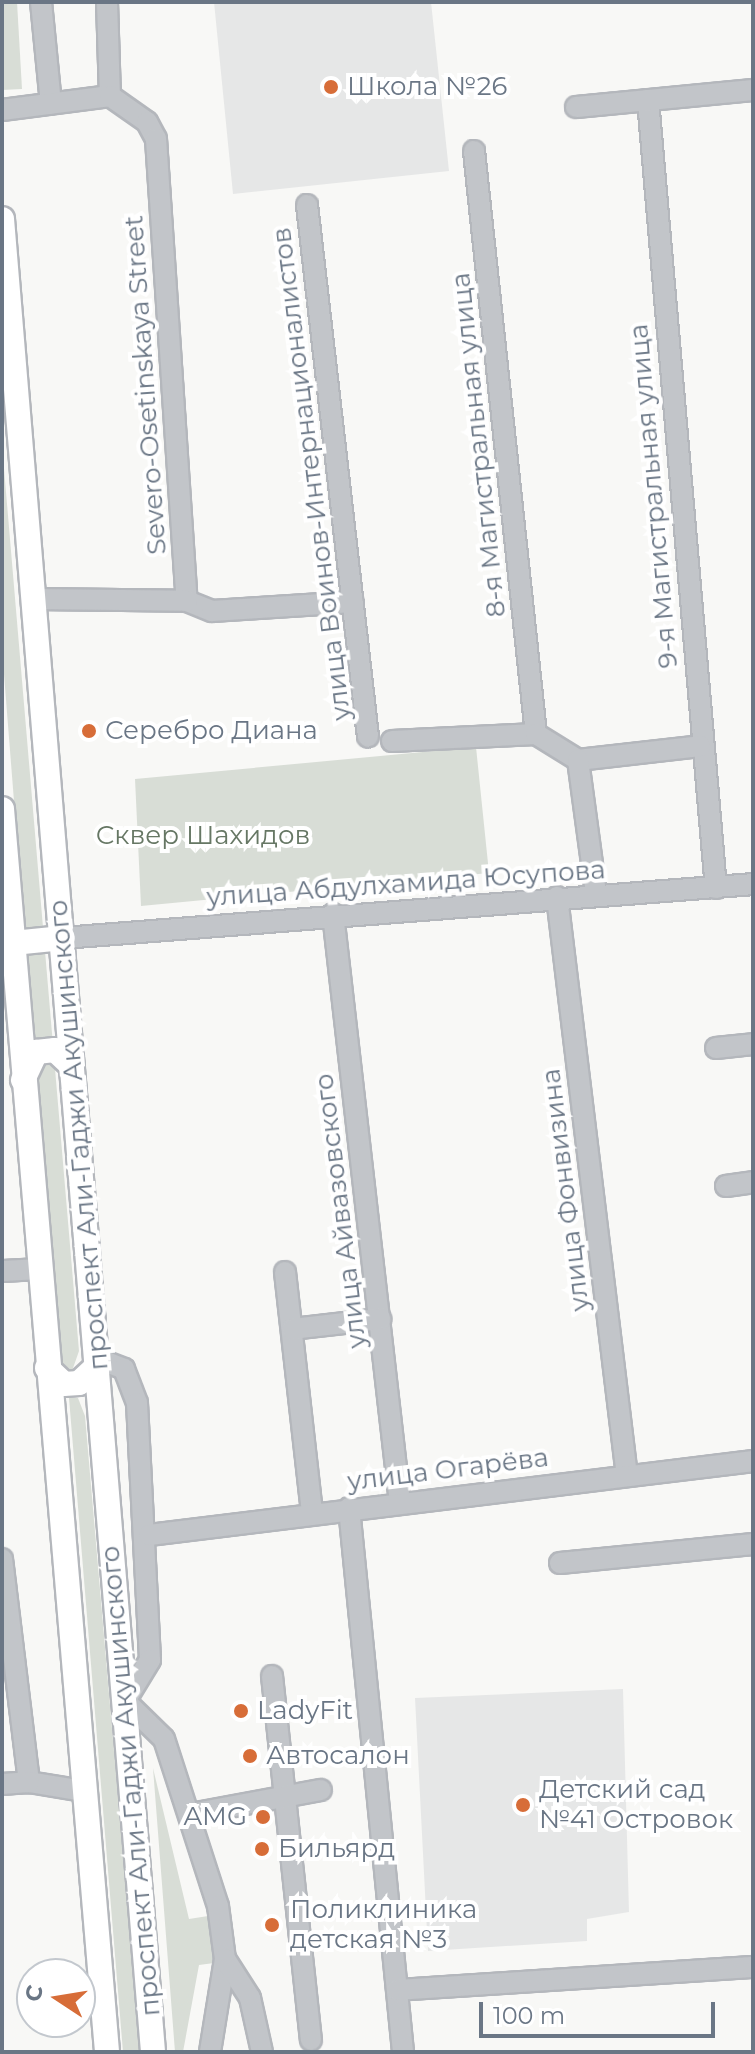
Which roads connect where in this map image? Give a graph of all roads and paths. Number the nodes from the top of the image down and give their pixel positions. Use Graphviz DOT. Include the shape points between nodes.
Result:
graph roads {
  1 [pos="41,2"];
  2 [pos="107,2"];
  3 [pos="753,90"];
  4 [pos="110,96"];
  5 [pos="648,100"];
  6 [pos="51,104"];
  7 [pos="576,107"];
  8 [pos="2,110"];
  9 [pos="474,151"];
  10 [pos="307,205"];
  11 [pos="2,219"];
  12 [pos="34,599"];
  13 [pos="187,601"];
  14 [pos="353,602"];
  15 [pos="536,734"];
  16 [pos="368,737"];
  17 [pos="392,741"];
  18 [pos="700,746"];
  19 [pos="578,760"];
  20 [pos="2,809"];
  21 [pos="753,884"];
  22 [pos="716,888"];
  23 [pos="596,894"];
  24 [pos="557,897"];
  25 [pos="333,914"];
  26 [pos="63,938"];
  27 [pos="13,943"];
  28 [pos="753,1044"];
  29 [pos="716,1048"];
  30 [pos="72,1066"];
  31 [pos="23,1080"];
  32 [pos="753,1182"];
  33 [pos="726,1186"];
  34 [pos="39,1269"];
  35 [pos="2,1271"];
  36 [pos="285,1272"];
  37 [pos="380,1319"];
  38 [pos="292,1329"];
  39 [pos="96,1362"];
  40 [pos="47,1368"];
  41 [pos="753,1461"];
  42 [pos="627,1476"];
  43 [pos="400,1503"];
  44 [pos="349,1508"];
  45 [pos="312,1512"];
  46 [pos="149,1535"];
  47 [pos="753,1544"];
  48 [pos="2,1559"];
  49 [pos="560,1563"];
  50 [pos="6,1660"];
  51 [pos="272,1676"];
  52 [pos="125,1701"];
  53 [pos="29,1782"];
  54 [pos="2,1784"];
  55 [pos="83,1785"];
  56 [pos="321,1790"];
  57 [pos="287,1796"];
  58 [pos="191,1814"];
  59 [pos="225,1959"];
  60 [pos="753,1967"];
  61 [pos="397,1990"];
  62 [pos="311,2040"];
  63 [pos="107,2052"];
  64 [pos="153,2052"];
  65 [pos="210,2052"];
  66 [pos="262,2052"];
  67 [pos="403,2052"];
  1 -- 6 [label="street"];
  2 -- 4 [label="street"];
  3 -- 5 [label="street"];
  4 -- 6 [label="street"];
  4 -- 13 [label="street, Severo-Osetinskaya Street" via="147,122 156,139"];
  5 -- 7 [label="street"];
  5 -- 18 [label="street, 9-я Магистральная улица"];
  6 -- 8 [label="street"];
  9 -- 15 [label="street, 8-я Магистральная улица"];
  10 -- 14 [label="street, улица Воинов-Интернационалистов"];
  11 -- 12 [label="main road, проспект Али-Гаджи Акушинского"];
  12 -- 13 [label="street"];
  12 -- 26 [label="main road, проспект Али-Гаджи Акушинского"];
  13 -- 14 [label="street" via="212,611"];
  14 -- 16 [label="street, улица Воинов-Интернационалистов"];
  15 -- 17 [label="street"];
  15 -- 19 [label="street"];
  18 -- 19 [label="street"];
  18 -- 22 [label="street, 9-я Магистральная улица"];
  19 -- 23 [label="street"];
  20 -- 27 [label="main road, проспект Али-Гаджи Акушинского"];
  21 -- 22 [label="street, улица Абдулхамида Юсупова"];
  22 -- 23 [label="street, улица Абдулхамида Юсупова"];
  23 -- 24 [label="street, улица Абдулхамида Юсупова"];
  24 -- 25 [label="street, улица Абдулхамида Юсупова"];
  24 -- 42 [label="street, улица Фонвизина"];
  25 -- 26 [label="street, улица Абдулхамида Юсупова"];
  25 -- 37 [label="street, улица Айвазовского"];
  26 -- 27 [label="main road"];
  26 -- 30 [label="main road, проспект Али-Гаджи Акушинского"];
  27 -- 31 [label="main road, проспект Али-Гаджи Акушинского"];
  28 -- 29 [label="street"];
  30 -- 31 [label="main road" via="55,1050 36,1052"];
  30 -- 39 [label="main road, проспект Али-Гаджи Акушинского"];
  31 -- 34 [label="main road, проспект Али-Гаджи Акушинского"];
  32 -- 33 [label="street"];
  34 -- 35 [label="street"];
  34 -- 40 [label="main road, проспект Али-Гаджи Акушинского"];
  36 -- 38 [label="street"];
  37 -- 38 [label="street"];
  37 -- 43 [label="street, улица Айвазовского"];
  38 -- 45 [label="street"];
  39 -- 40 [label="main road" via="79,1383 64,1384"];
  39 -- 46 [label="street" via="132,1379"];
  39 -- 52 [label="main road, проспект Али-Гаджи Акушинского"];
  40 -- 55 [label="main road, проспект Али-Гаджи Акушинского"];
  41 -- 42 [label="street, улица Огарёва"];
  42 -- 43 [label="street, улица Огарёва"];
  43 -- 44 [label="street, улица Огарёва"];
  44 -- 45 [label="street, улица Огарёва"];
  44 -- 61 [label="street"];
  45 -- 46 [label="street, улица Огарёва"];
  46 -- 52 [label="street" via="150,1660"];
  47 -- 49 [label="street"];
  48 -- 50 [label="street"];
  50 -- 53 [label="street"];
  51 -- 57 [label="street"];
  52 -- 58 [label="street" via="164,1739"];
  52 -- 64 [label="main road, проспект Али-Гаджи Акушинского"];
  53 -- 54 [label="street"];
  53 -- 55 [label="street"];
  55 -- 63 [label="main road, проспект Али-Гаджи Акушинского"];
  56 -- 57 [label="street"];
  57 -- 58 [label="street"];
  57 -- 62 [label="street"];
  58 -- 59 [label="street" via="218,1906"];
  59 -- 65 [label="street"];
  59 -- 66 [label="street" via="250,1998"];
  60 -- 61 [label="street"];
  61 -- 67 [label="street"];
}
